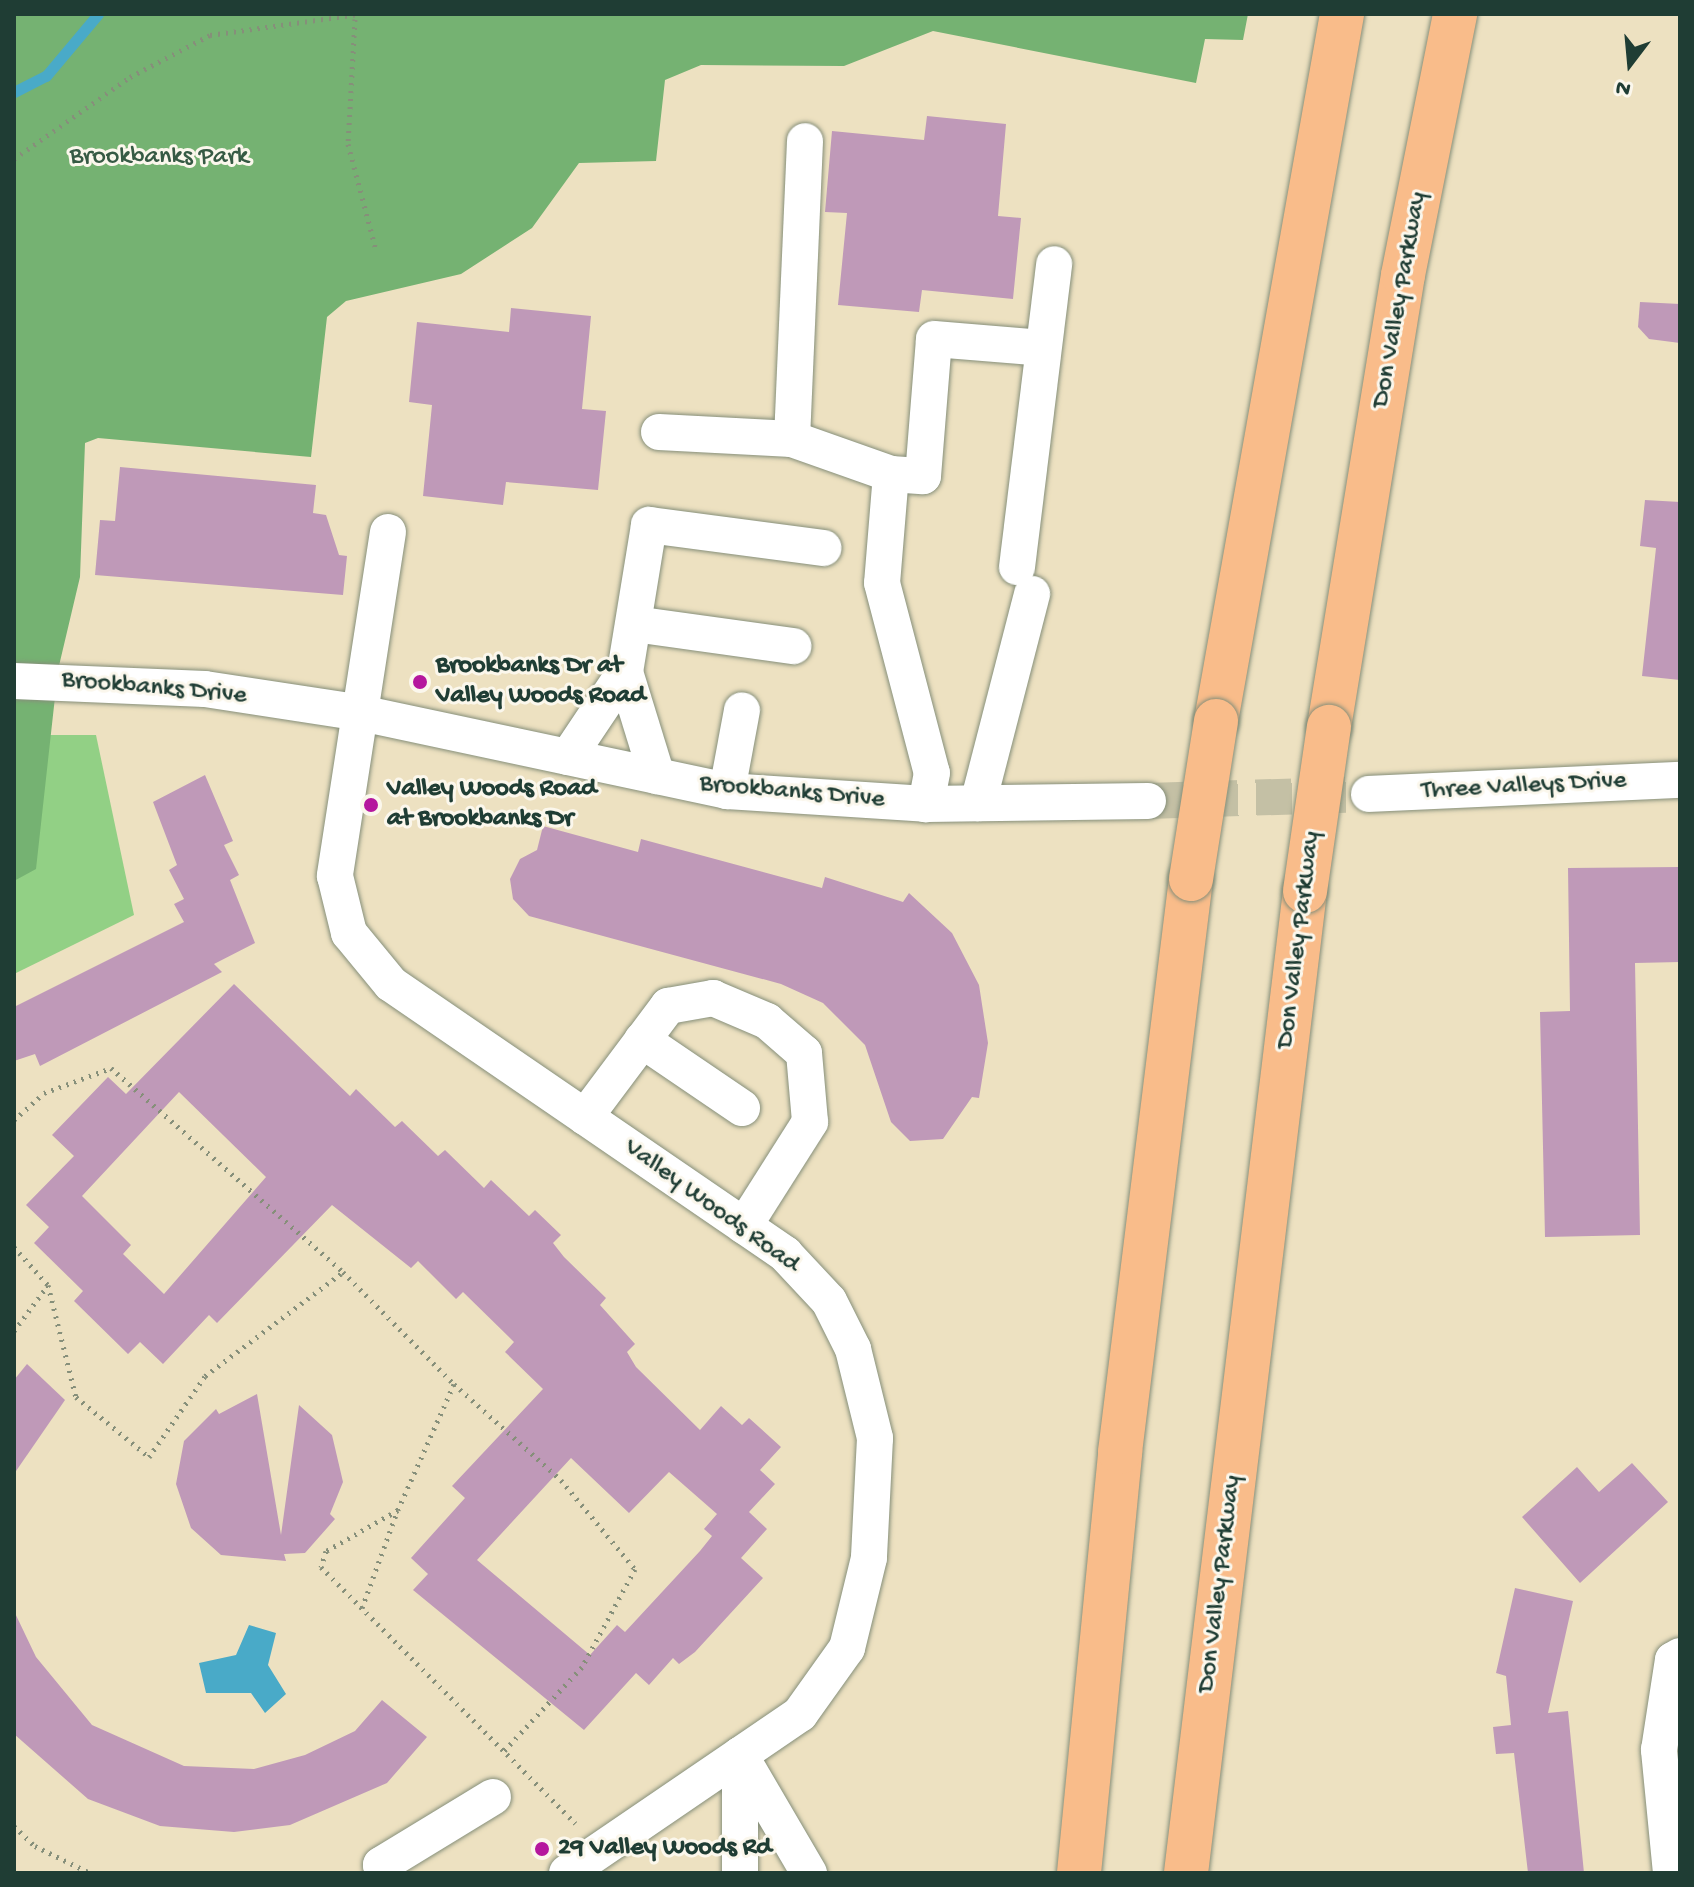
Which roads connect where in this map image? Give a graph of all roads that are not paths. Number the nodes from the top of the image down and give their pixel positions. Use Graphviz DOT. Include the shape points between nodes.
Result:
graph roads {
  1 [pos="1342,14"];
  2 [pos="1455,14"];
  3 [pos="805,141"];
  4 [pos="1054,264"];
  5 [pos="1043,348"];
  6 [pos="659,432"];
  7 [pos="792,439"];
  8 [pos="891,474"];
  9 [pos="388,532"];
  10 [pos="823,548"];
  11 [pos="634,624"];
  12 [pos="793,646"];
  13 [pos="625,672"];
  14 [pos="14,681"];
  15 [pos="742,710"];
  16 [pos="356,712"];
  17 [pos="568,757"];
  18 [pos="657,776"];
  19 [pos="1680,780"];
  20 [pos="727,791"];
  21 [pos="1369,794"];
  22 [pos="1148,801"];
  23 [pos="978,803"];
  24 [pos="926,804"];
  25 [pos="642,1040"];
  26 [pos="742,1108"];
  27 [pos="585,1117"];
  28 [pos="744,1226"];
  29 [pos="1680,1656"];
  30 [pos="740,1755"];
  31 [pos="493,1797"];
  32 [pos="385,1873"];
  33 [pos="567,1873"];
  34 [pos="740,1873"];
  35 [pos="809,1873"];
  36 [pos="1079,1873"];
  37 [pos="1186,1873"];
  38 [pos="1671,1873"];
  1 -- 36 [label="highway, bridge" via="1191,879 1120,1452"];
  2 -- 37 [label="highway, Don Valley Parkway, bridge" via="1403,275 1305,891"];
  3 -- 7 [label="street"];
  4 -- 5 [label="street"];
  5 -- 8 [label="street" via="934,339 923,476"];
  5 -- 23 [label="street" via="1025,580"];
  6 -- 7 [label="street"];
  7 -- 8 [label="street"];
  8 -- 24 [label="street" via="882,583 932,773"];
  9 -- 16 [label="street, Valley Woods Road"];
  10 -- 11 [label="street" via="649,525"];
  11 -- 12 [label="street"];
  11 -- 13 [label="street"];
  13 -- 17 [label="street"];
  13 -- 18 [label="street"];
  14 -- 16 [label="street, Brookbanks Drive" via="205,689"];
  15 -- 20 [label="street"];
  16 -- 17 [label="street, Brookbanks Drive"];
  16 -- 27 [label="street, Valley Woods Road" via="335,876 349,933 391,984"];
  17 -- 18 [label="street, Brookbanks Drive"];
  18 -- 20 [label="street, Brookbanks Drive"];
  19 -- 21 [label="street, Three Valleys Drive"];
  20 -- 24 [label="street, Brookbanks Drive"];
  22 -- 23 [label="street, Brookbanks Drive"];
  23 -- 24 [label="street, Brookbanks Drive"];
  25 -- 26 [label="street"];
  25 -- 27 [label="street"];
  25 -- 28 [label="street" via="668,1006 713,998 767,1021 804,1053 810,1122"];
  27 -- 28 [label="street, Valley Woods Road"];
  28 -- 30 [label="street, Valley Woods Road" via="785,1254 829,1301 853,1349 875,1438 869,1558 847,1648 800,1714"];
  29 -- 38 [label="street" via="1673,1660 1659,1750"];
  30 -- 33 [label="street, Valley Woods Road"];
  30 -- 34 [label="street"];
  30 -- 35 [label="street"];
  31 -- 32 [label="street" via="381,1865"];
}
